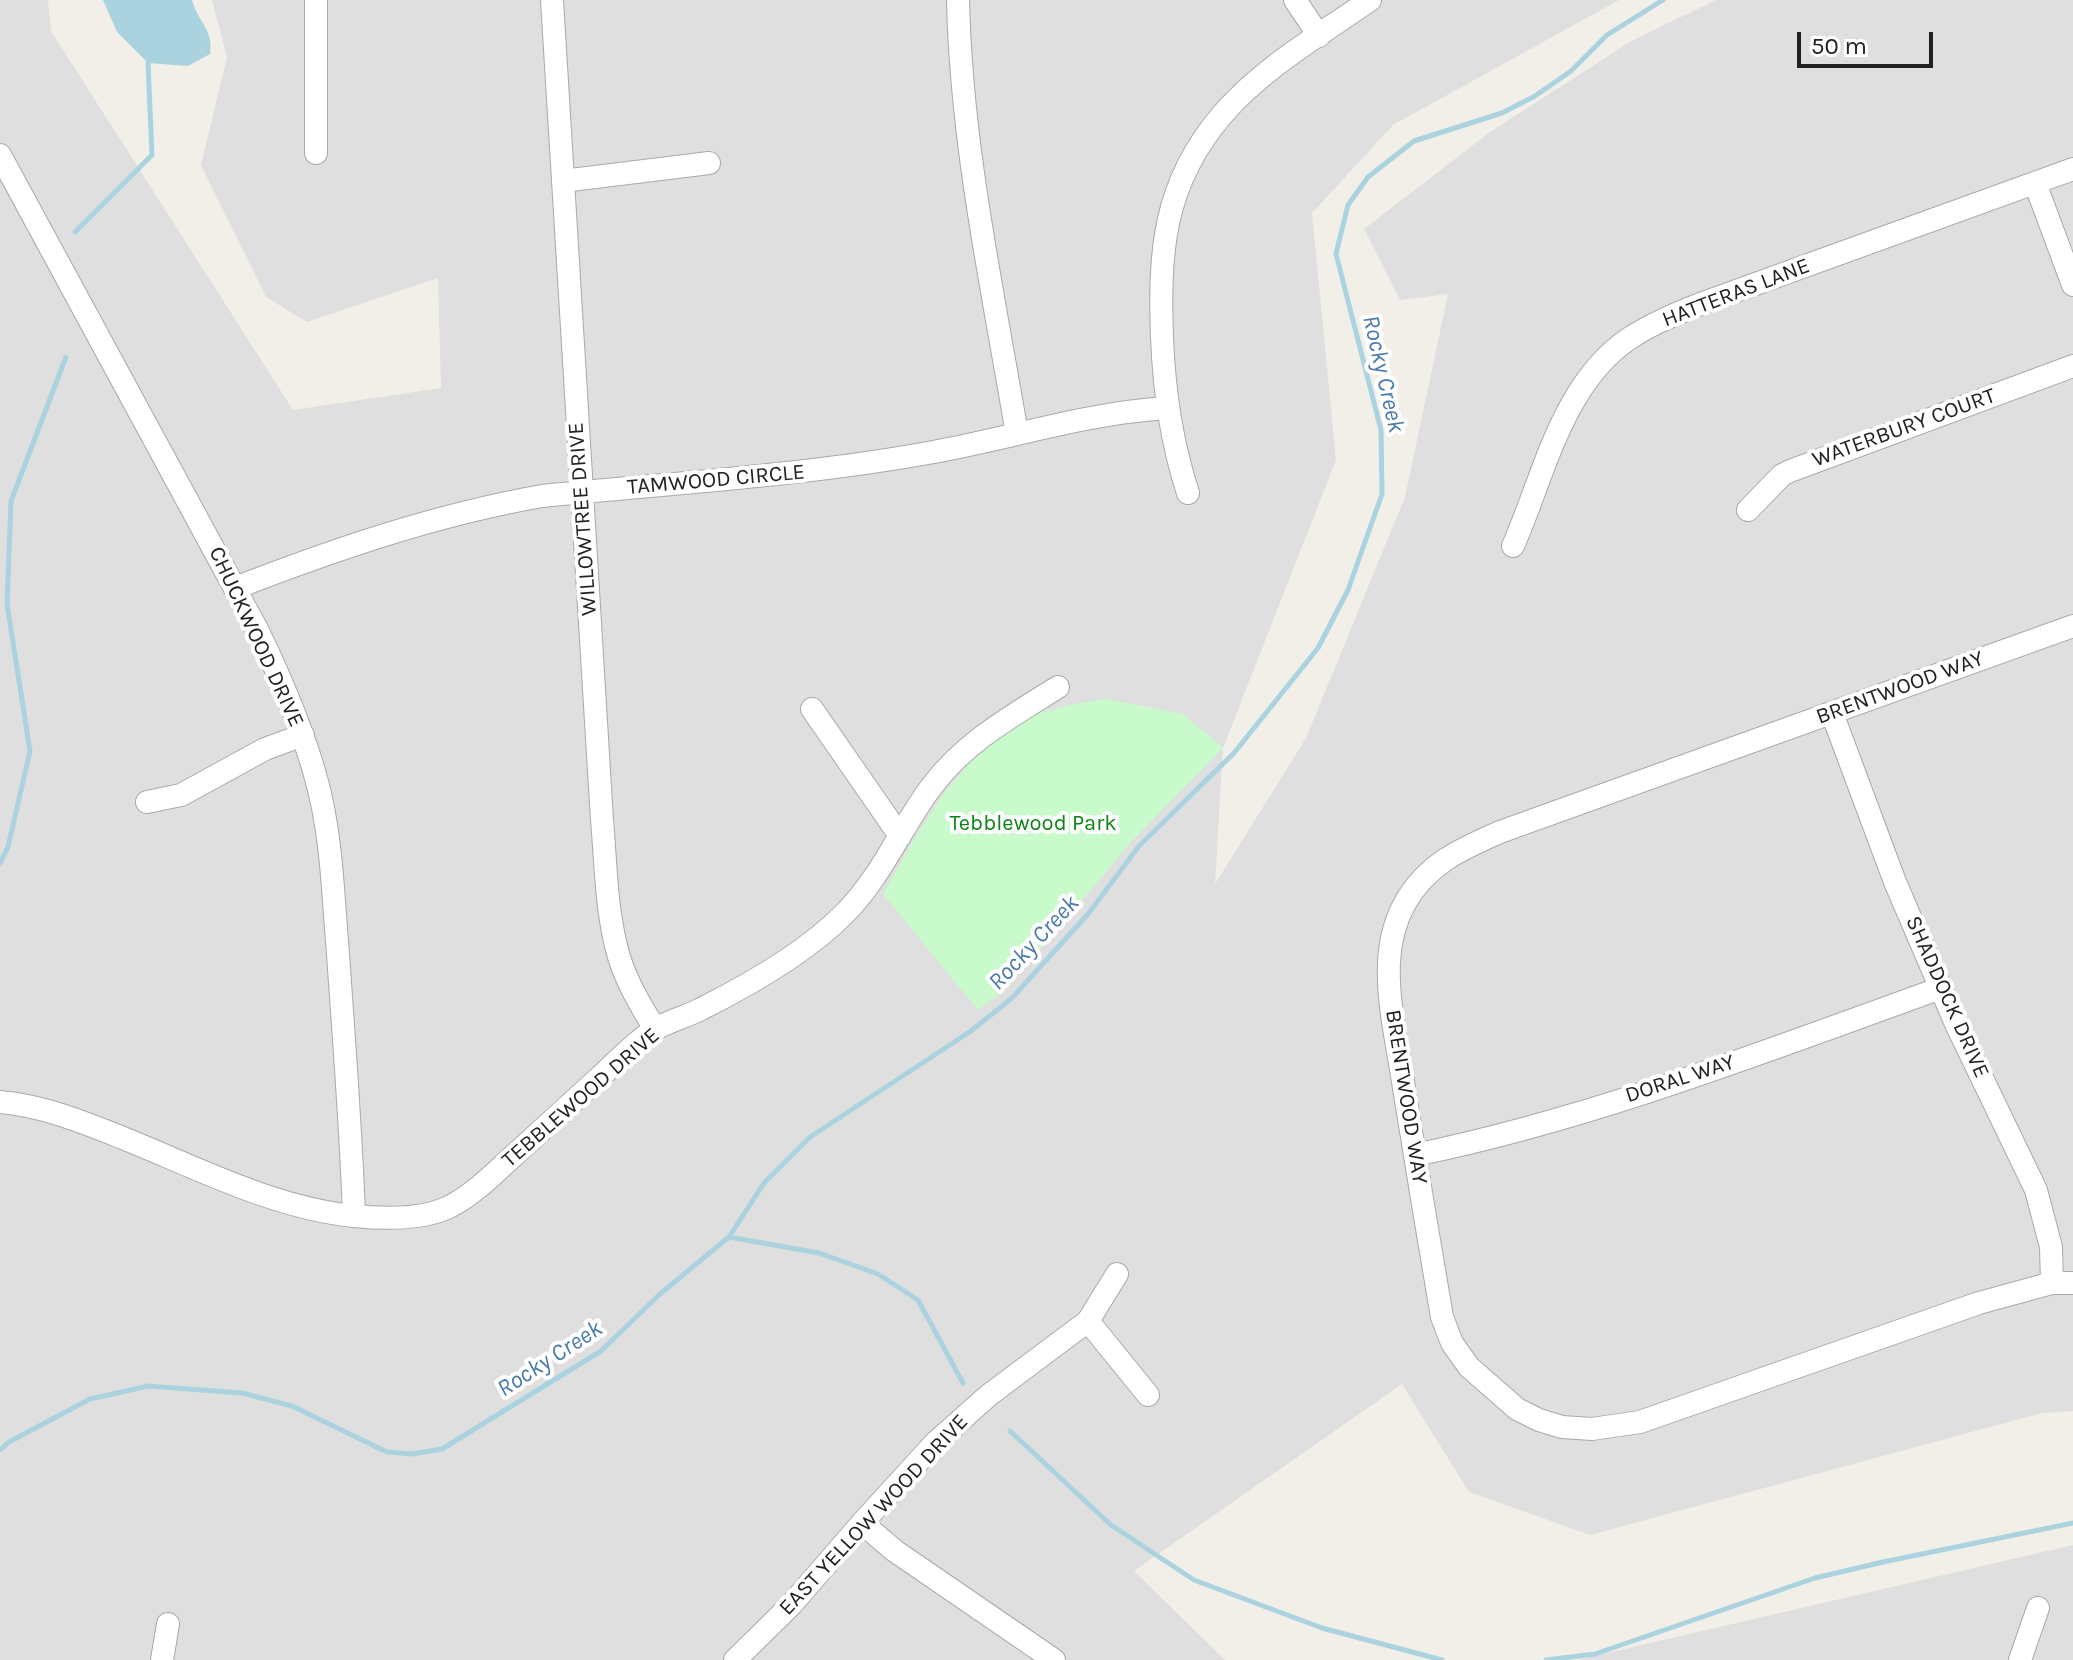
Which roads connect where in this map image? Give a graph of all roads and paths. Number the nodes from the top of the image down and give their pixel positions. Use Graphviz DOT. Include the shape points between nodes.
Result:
graph roads {
  1 [pos="316,0"];
  2 [pos="552,0"];
  3 [pos="958,0"];
  4 [pos="1295,0"];
  5 [pos="1370,0"];
  6 [pos="1319,36"];
  7 [pos="316,153"];
  8 [pos="0,155"];
  9 [pos="709,163"];
  10 [pos="2073,169"];
  11 [pos="563,181"];
  12 [pos="2035,183"];
  13 [pos="2073,285"];
  14 [pos="2073,366"];
  15 [pos="1167,408"];
  16 [pos="1017,434"];
  17 [pos="582,492"];
  18 [pos="1188,493"];
  19 [pos="1748,510"];
  20 [pos="1513,546"];
  21 [pos="235,588"];
  22 [pos="2073,626"];
  23 [pos="1058,687"];
  24 [pos="812,709"];
  25 [pos="1832,713"];
  26 [pos="303,735"];
  27 [pos="147,802"];
  28 [pos="900,836"];
  29 [pos="1941,988"];
  30 [pos="655,1029"];
  31 [pos="0,1102"];
  32 [pos="1415,1155"];
  33 [pos="354,1216"];
  34 [pos="1117,1274"];
  35 [pos="2063,1283"];
  36 [pos="1088,1321"];
  37 [pos="1148,1395"];
  38 [pos="862,1523"];
  39 [pos="2038,1608"];
  40 [pos="168,1624"];
  41 [pos="162,1660"];
  42 [pos="735,1660"];
  43 [pos="1054,1660"];
  44 [pos="2020,1660"];
  1 -- 7 [label="street"];
  2 -- 11 [label="street, WILLOWTREE DRIVE"];
  3 -- 16 [label="street" via="973,168"];
  4 -- 6 [label="street"];
  5 -- 6 [label="street"];
  6 -- 15 [label="street" via="1237,98 1208,133 1179,186 1161,268"];
  8 -- 21 [label="street, CHUCKWOOD DRIVE"];
  9 -- 11 [label="street"];
  10 -- 12 [label="street, HATTERAS LANE"];
  11 -- 17 [label="street, WILLOWTREE DRIVE"];
  12 -- 13 [label="street"];
  12 -- 20 [label="street, HATTERAS LANE" via="1703,303 1629,338 1594,372 1567,414"];
  14 -- 19 [label="street, WATERBURY COURT" via="1790,471"];
  15 -- 16 [label="street, TAMWOOD CIRCLE" via="1129,410"];
  15 -- 18 [label="street"];
  16 -- 17 [label="street, TAMWOOD CIRCLE" via="821,470"];
  17 -- 21 [label="street, TAMWOOD CIRCLE" via="413,524"];
  17 -- 30 [label="street, WILLOWTREE DRIVE" via="612,927 634,994"];
  21 -- 26 [label="street, CHUCKWOOD DRIVE"];
  22 -- 25 [label="street, BRENTWOOD WAY"];
  23 -- 28 [label="street, TEBBLEWOOD DRIVE" via="999,723 959,756"];
  24 -- 28 [label="street"];
  25 -- 29 [label="street, SHADDOCK DRIVE"];
  25 -- 32 [label="street, BRENTWOOD WAY" via="1500,832 1457,851 1420,881 1401,913 1389,961"];
  26 -- 27 [label="street" via="265,749 181,795"];
  26 -- 33 [label="street, CHUCKWOOD DRIVE" via="317,780 332,873"];
  28 -- 30 [label="street, TEBBLEWOOD DRIVE" via="865,891 824,934 702,1009"];
  29 -- 32 [label="street, DORAL WAY" via="1726,1066 1521,1129"];
  29 -- 35 [label="street, SHADDOCK DRIVE" via="2036,1190"];
  30 -- 33 [label="street, TEBBLEWOOD DRIVE" via="464,1198 425,1215"];
  31 -- 33 [label="street, TEBBLEWOOD DRIVE" via="73,1118 278,1199"];
  32 -- 35 [label="street, BRENTWOOD WAY" via="1442,1317 1452,1343 1469,1367 1517,1409 1562,1427 1640,1422 1979,1303"];
  34 -- 36 [label="street, EAST YELLOW WOOD DRIVE"];
  36 -- 37 [label="street"];
  36 -- 38 [label="street, EAST YELLOW WOOD DRIVE" via="962,1418"];
  38 -- 42 [label="street, EAST YELLOW WOOD DRIVE"];
  38 -- 43 [label="street"];
  39 -- 44 [label="street"];
  40 -- 41 [label="street"];
}
